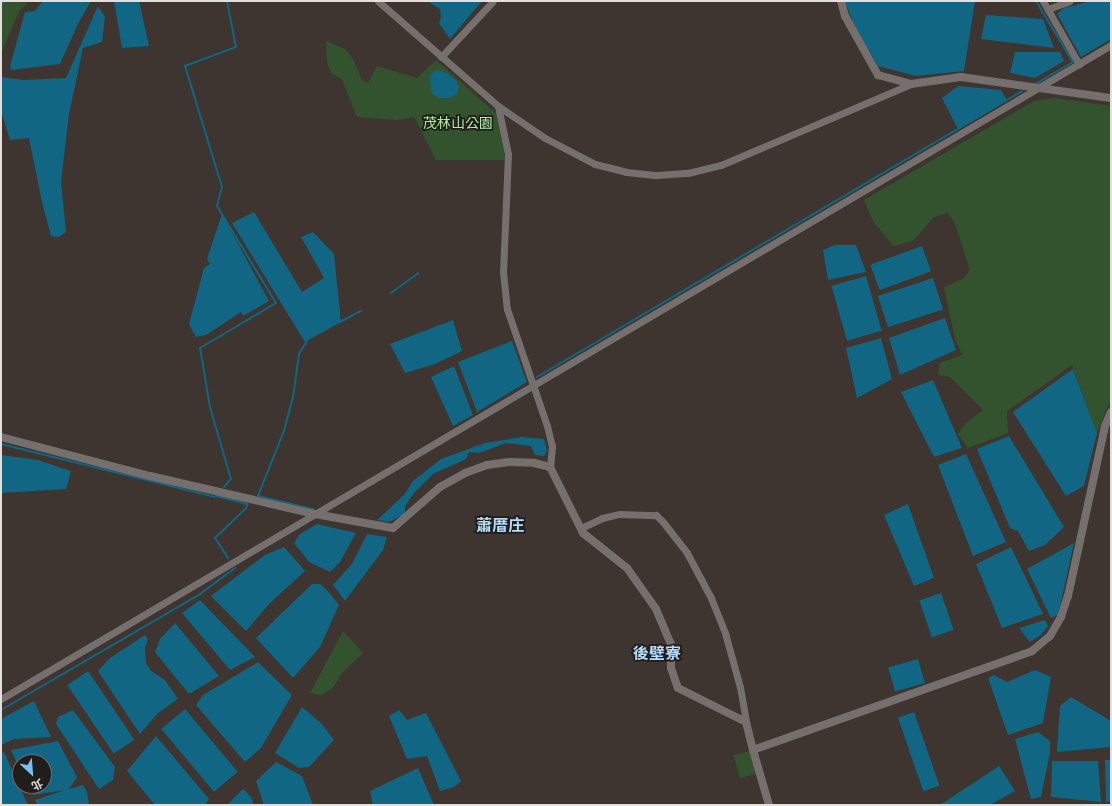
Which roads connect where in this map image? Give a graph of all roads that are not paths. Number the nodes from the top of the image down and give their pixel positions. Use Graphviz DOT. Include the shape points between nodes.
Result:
graph roads {
  1 [pos="378,1"];
  2 [pos="493,1"];
  3 [pos="841,1"];
  4 [pos="1043,1"];
  5 [pos="1070,1"];
  6 [pos="1048,9"];
  7 [pos="1111,45"];
  8 [pos="441,57"];
  9 [pos="1079,64"];
  10 [pos="911,84"];
  11 [pos="1040,89"];
  12 [pos="1111,98"];
  13 [pos="498,106"];
  14 [pos="535,385"];
  15 [pos="1111,412"];
  16 [pos="1,437"];
  17 [pos="550,467"];
  18 [pos="315,514"];
  19 [pos="581,528"];
  20 [pos="1,699"];
  21 [pos="746,722"];
  22 [pos="753,750"];
  23 [pos="769,805"];
  1 -- 8 [label="street"];
  2 -- 8 [label="street"];
  3 -- 10 [label="street" via="845,16 878,75"];
  4 -- 6 [label="street"];
  5 -- 6 [label="street"];
  6 -- 9 [label="street"];
  7 -- 9 [label="street"];
  8 -- 13 [label="street"];
  9 -- 11 [label="street"];
  10 -- 11 [label="street" via="961,77"];
  10 -- 13 [label="street" via="721,165 688,173 657,175 626,172 595,164 545,138"];
  11 -- 12 [label="street"];
  11 -- 14 [label="street"];
  13 -- 14 [label="street" via="508,154 503,272 507,309 524,362"];
  14 -- 17 [label="street" via="552,446"];
  14 -- 18 [label="street"];
  15 -- 22 [label="street" via="1105,426 1068,596 1056,626 1041,645 973,674"];
  16 -- 18 [label="street" via="150,476"];
  17 -- 18 [label="street" via="509,462 487,465 465,473 440,487 393,528"];
  17 -- 19 [label="street"];
  18 -- 20 [label="street"];
  19 -- 21 [label="street" via="583,533 627,568 656,609 671,644 671,668 678,688"];
  19 -- 21 [label="street" via="602,518 620,514 656,515 663,522 687,553 711,598 725,633 740,687"];
  21 -- 22 [label="street"];
  22 -- 23 [label="street"];
}
